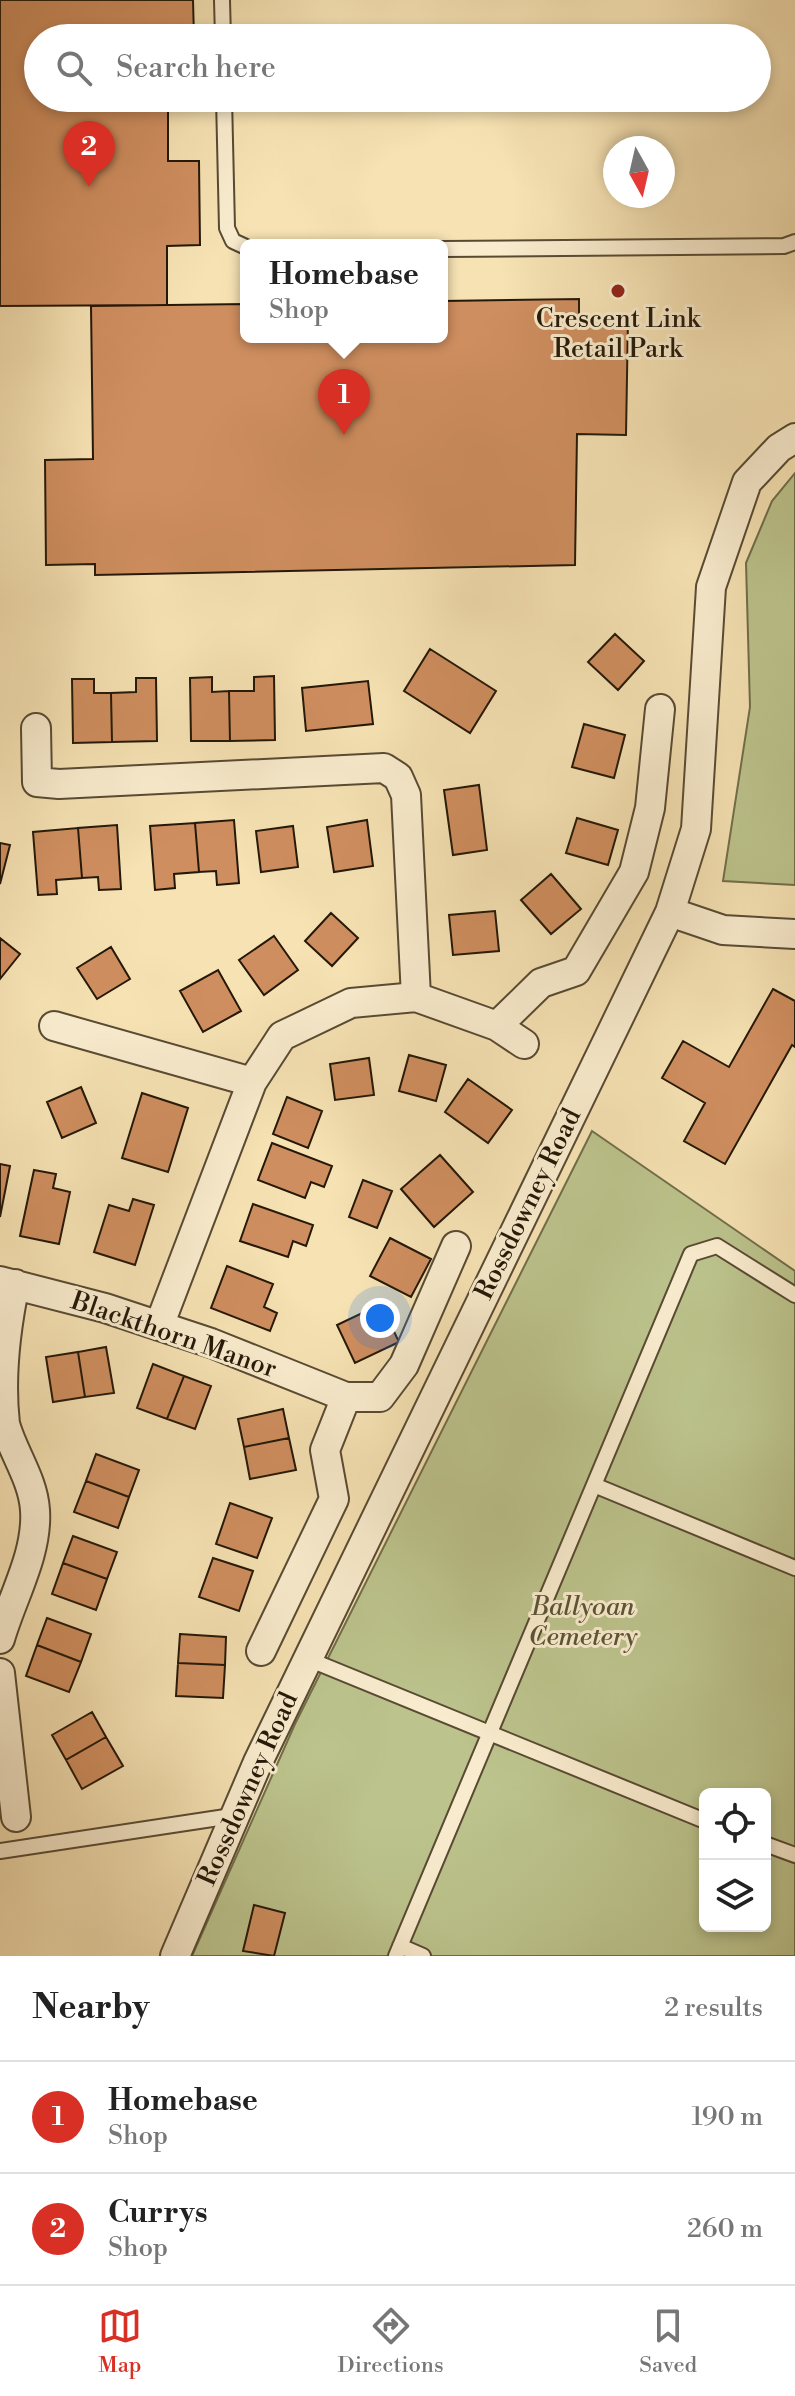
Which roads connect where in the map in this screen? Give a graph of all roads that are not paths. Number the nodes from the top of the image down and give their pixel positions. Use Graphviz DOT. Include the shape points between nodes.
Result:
graph roads {
  1 [pos="222,0"];
  2 [pos="223,24"];
  3 [pos="224,112"];
  4 [pos="795,242"];
  5 [pos="240,244"];
  6 [pos="448,249"];
  7 [pos="795,438"];
  8 [pos="660,709"];
  9 [pos="36,728"];
  10 [pos="670,912"];
  11 [pos="795,934"];
  12 [pos="416,997"];
  13 [pos="54,1026"];
  14 [pos="497,1026"];
  15 [pos="524,1044"];
  16 [pos="252,1082"];
  17 [pos="456,1246"];
  18 [pos="8,1283"];
  19 [pos="795,1295"];
  20 [pos="159,1326"];
  21 [pos="346,1397"];
  22 [pos="594,1485"];
  23 [pos="795,1568"];
  24 [pos="0,1639"];
  25 [pos="261,1651"];
  26 [pos="308,1659"];
  27 [pos="0,1673"];
  28 [pos="489,1734"];
  29 [pos="232,1816"];
  30 [pos="16,1817"];
  31 [pos="699,1819"];
  32 [pos="771,1846"];
  33 [pos="0,1851"];
  34 [pos="795,1855"];
  35 [pos="398,1951"];
  36 [pos="175,1956"];
  37 [pos="423,1956"];
  1 -- 2 [label="lane"];
  3 -- 5 [label="lane" via="227,228"];
  4 -- 6 [label="lane"];
  7 -- 10 [label="street, Rossdowney Road" via="747,482 711,587 696,829"];
  8 -- 14 [label="street" via="650,808 634,872 576,971 541,983"];
  9 -- 12 [label="street" via="37,782 384,768 398,777 406,795"];
  10 -- 11 [label="street" via="723,930"];
  10 -- 26 [label="street, Rossdowney Road"];
  12 -- 14 [label="street"];
  12 -- 16 [label="street" via="351,1003 297,1026 282,1036"];
  13 -- 16 [label="street"];
  14 -- 15 [label="street"];
  16 -- 20 [label="street"];
  17 -- 21 [label="street" via="404,1365 380,1397"];
  18 -- 20 [label="street, Blackthorn Manor"];
  18 -- 24 [label="street" via="4,1422 31,1487 35,1523"];
  19 -- 22 [label="lane" via="717,1246 691,1254"];
  20 -- 21 [label="street, Blackthorn Manor"];
  21 -- 25 [label="street" via="325,1450 334,1499"];
  22 -- 23 [label="lane"];
  22 -- 28 [label="lane"];
  26 -- 28 [label="lane"];
  26 -- 29 [label="street, Rossdowney Road"];
  27 -- 30 [label="street"];
  28 -- 31 [label="lane"];
  28 -- 35 [label="lane"];
  29 -- 33 [label="lane"];
  29 -- 36 [label="street, Rossdowney Road"];
  32 -- 34 [label="lane"];
  35 -- 37 [label="lane"];
}
